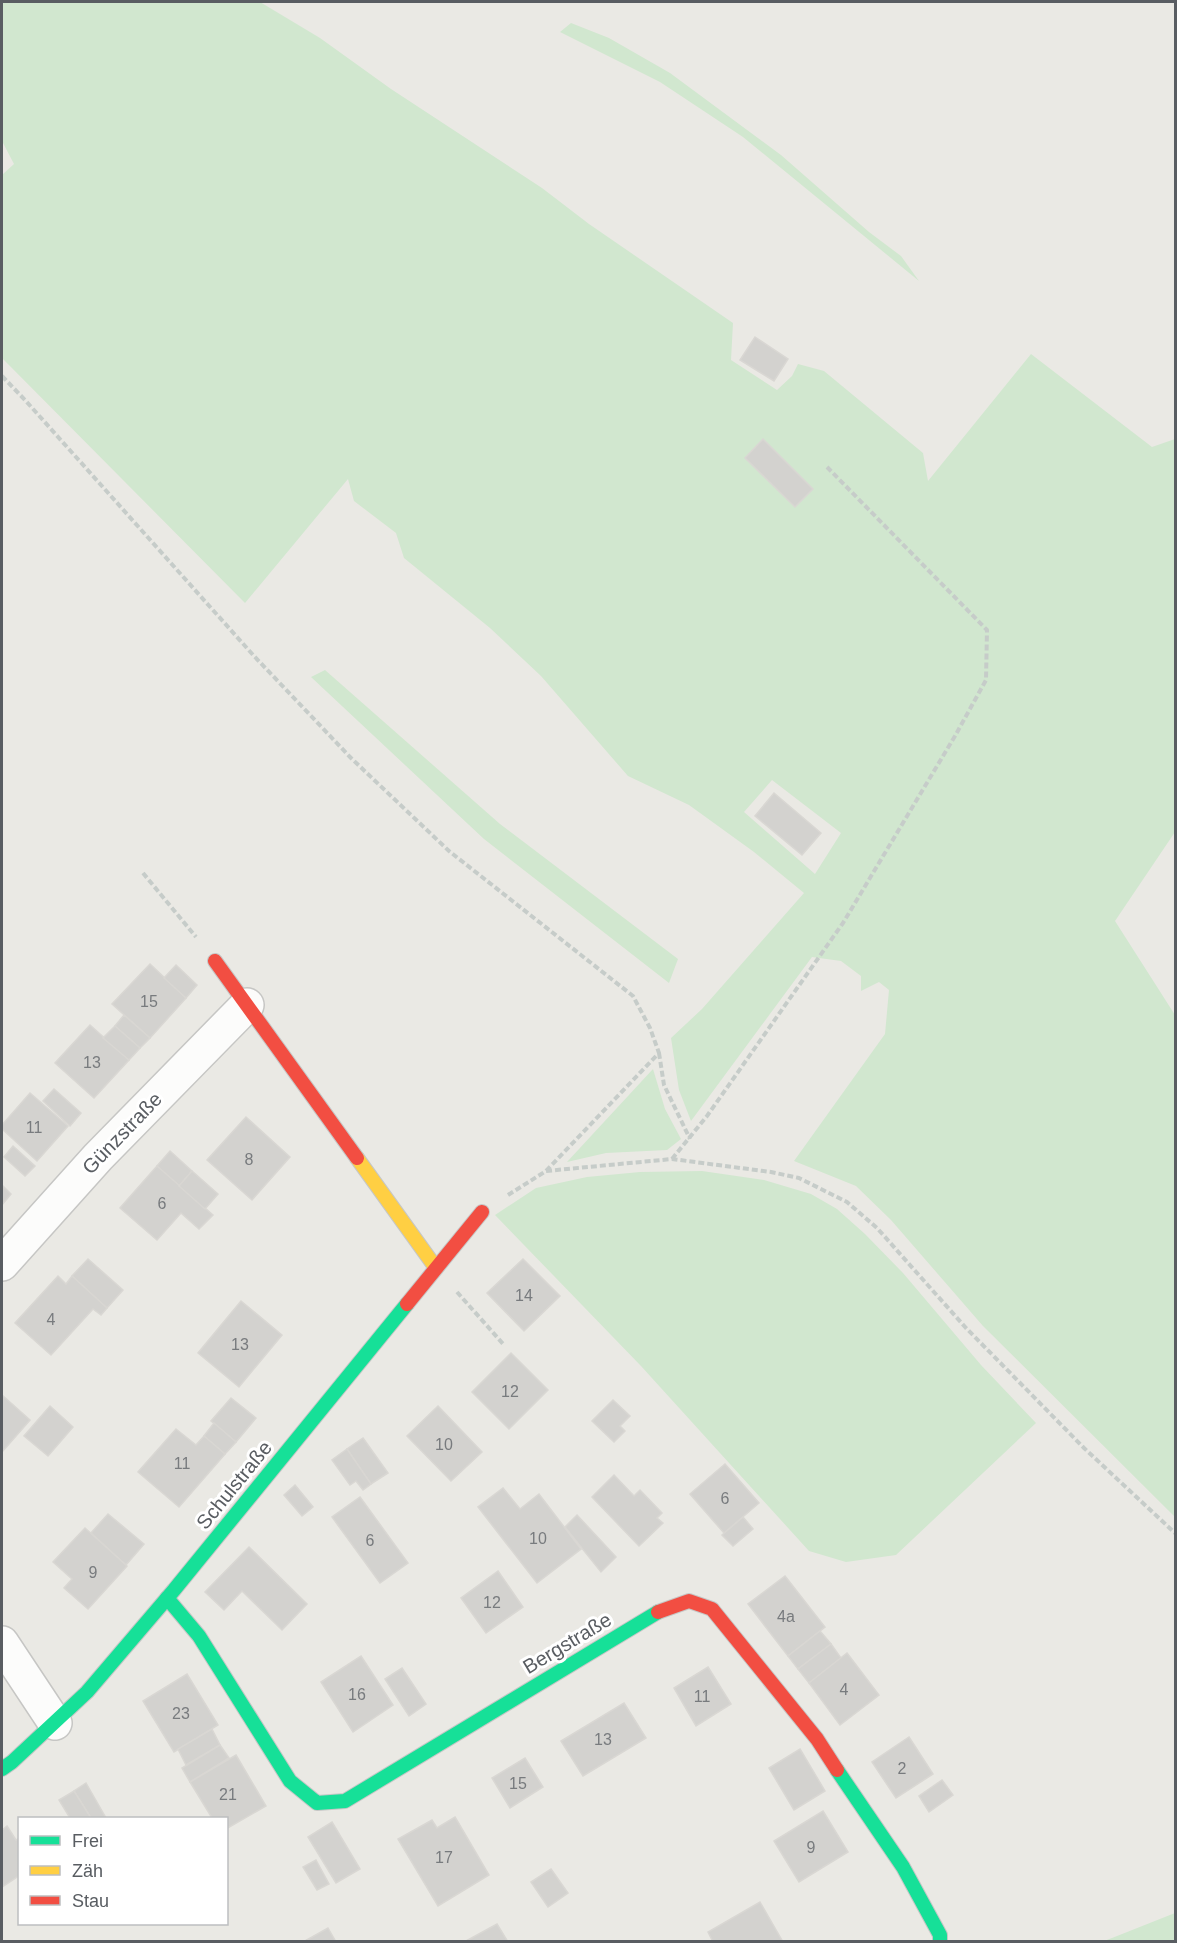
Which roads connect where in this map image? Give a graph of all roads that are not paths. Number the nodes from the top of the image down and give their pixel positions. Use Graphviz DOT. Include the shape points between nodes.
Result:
graph roads {
  1 [pos="215,961"];
  2 [pos="247,1005"];
  3 [pos="482,1212"];
  4 [pos="2,1264"];
  5 [pos="436,1268"];
  6 [pos="167,1598"];
  7 [pos="2,1643"];
  8 [pos="55,1723"];
  9 [pos="2,1769"];
  10 [pos="940,1941"];
  1 -- 2 [label="street"];
  2 -- 4 [label="street, Günzstraße" via="98,1157"];
  2 -- 5 [label="street"];
  3 -- 5 [label="street, Schulstraße"];
  5 -- 6 [label="street, Schulstraße"];
  6 -- 8 [label="street, Schulstraße" via="87,1692"];
  6 -- 10 [label="street, Bergstraße" via="199,1636 290,1781 317,1803 345,1801 662,1610 689,1601 712,1609 817,1739 903,1867"];
  7 -- 8 [label="street"];
  8 -- 9 [label="street, Schulstraße"];
}
